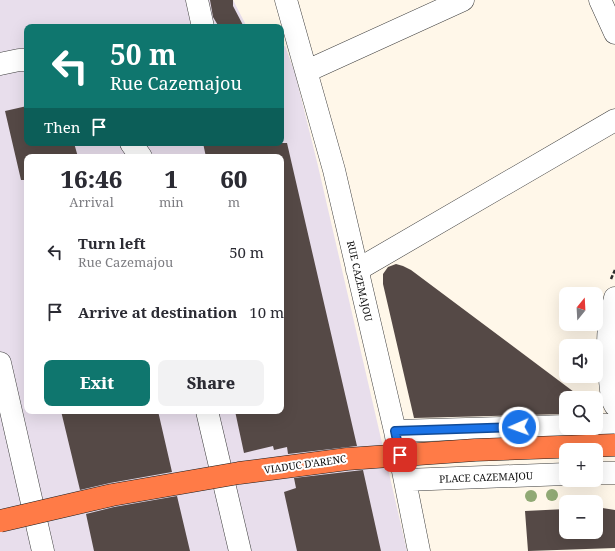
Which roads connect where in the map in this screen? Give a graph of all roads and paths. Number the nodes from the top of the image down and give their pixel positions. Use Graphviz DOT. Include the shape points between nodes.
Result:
graph roads {
  1 [pos="197,0"];
  2 [pos="463,0"];
  3 [pos="600,0"];
  4 [pos="288,6"];
  5 [pos="202,24"];
  6 [pos="615,33"];
  7 [pos="24,60"];
  8 [pos="0,64"];
  9 [pos="306,71"];
  10 [pos="615,120"];
  11 [pos="357,270"];
  12 [pos="615,298"];
  13 [pos="0,363"];
  14 [pos="615,405"];
  15 [pos="208,414"];
  16 [pos="603,425"];
  17 [pos="615,425"];
  18 [pos="559,426"];
  19 [pos="395,431"];
  20 [pos="615,445"];
  21 [pos="615,473"];
  22 [pos="559,474"];
  23 [pos="603,474"];
  24 [pos="405,480"];
  25 [pos="0,521"];
  26 [pos="43,551"];
  27 [pos="240,551"];
  28 [pos="419,551"];
  1 -- 5 [label="street"];
  2 -- 9 [label="street"];
  3 -- 6 [label="street"];
  4 -- 9 [label="street, RUE CAZEMAJOU"];
  7 -- 8 [label="street"];
  9 -- 11 [label="street, RUE CAZEMAJOU" via="334,170"];
  10 -- 11 [label="street"];
  11 -- 19 [label="street, RUE CAZEMAJOU"];
  12 -- 14 [label="street" via="607,343 612,399"];
  13 -- 26 [label="street"];
  15 -- 27 [label="street"];
  16 -- 17 [label="street"];
  18 -- 19 [label="street"];
  19 -- 24 [label="street, RUE CAZEMAJOU"];
  20 -- 25 [label="highway, VIADUC D'ARENC, bridge" via="475,450 347,459 239,473 112,495"];
  21 -- 23 [label="street"];
  22 -- 24 [label="street, PLACE CAZEMAJOU"];
  24 -- 28 [label="street, RUE CAZEMAJOU"];
}
